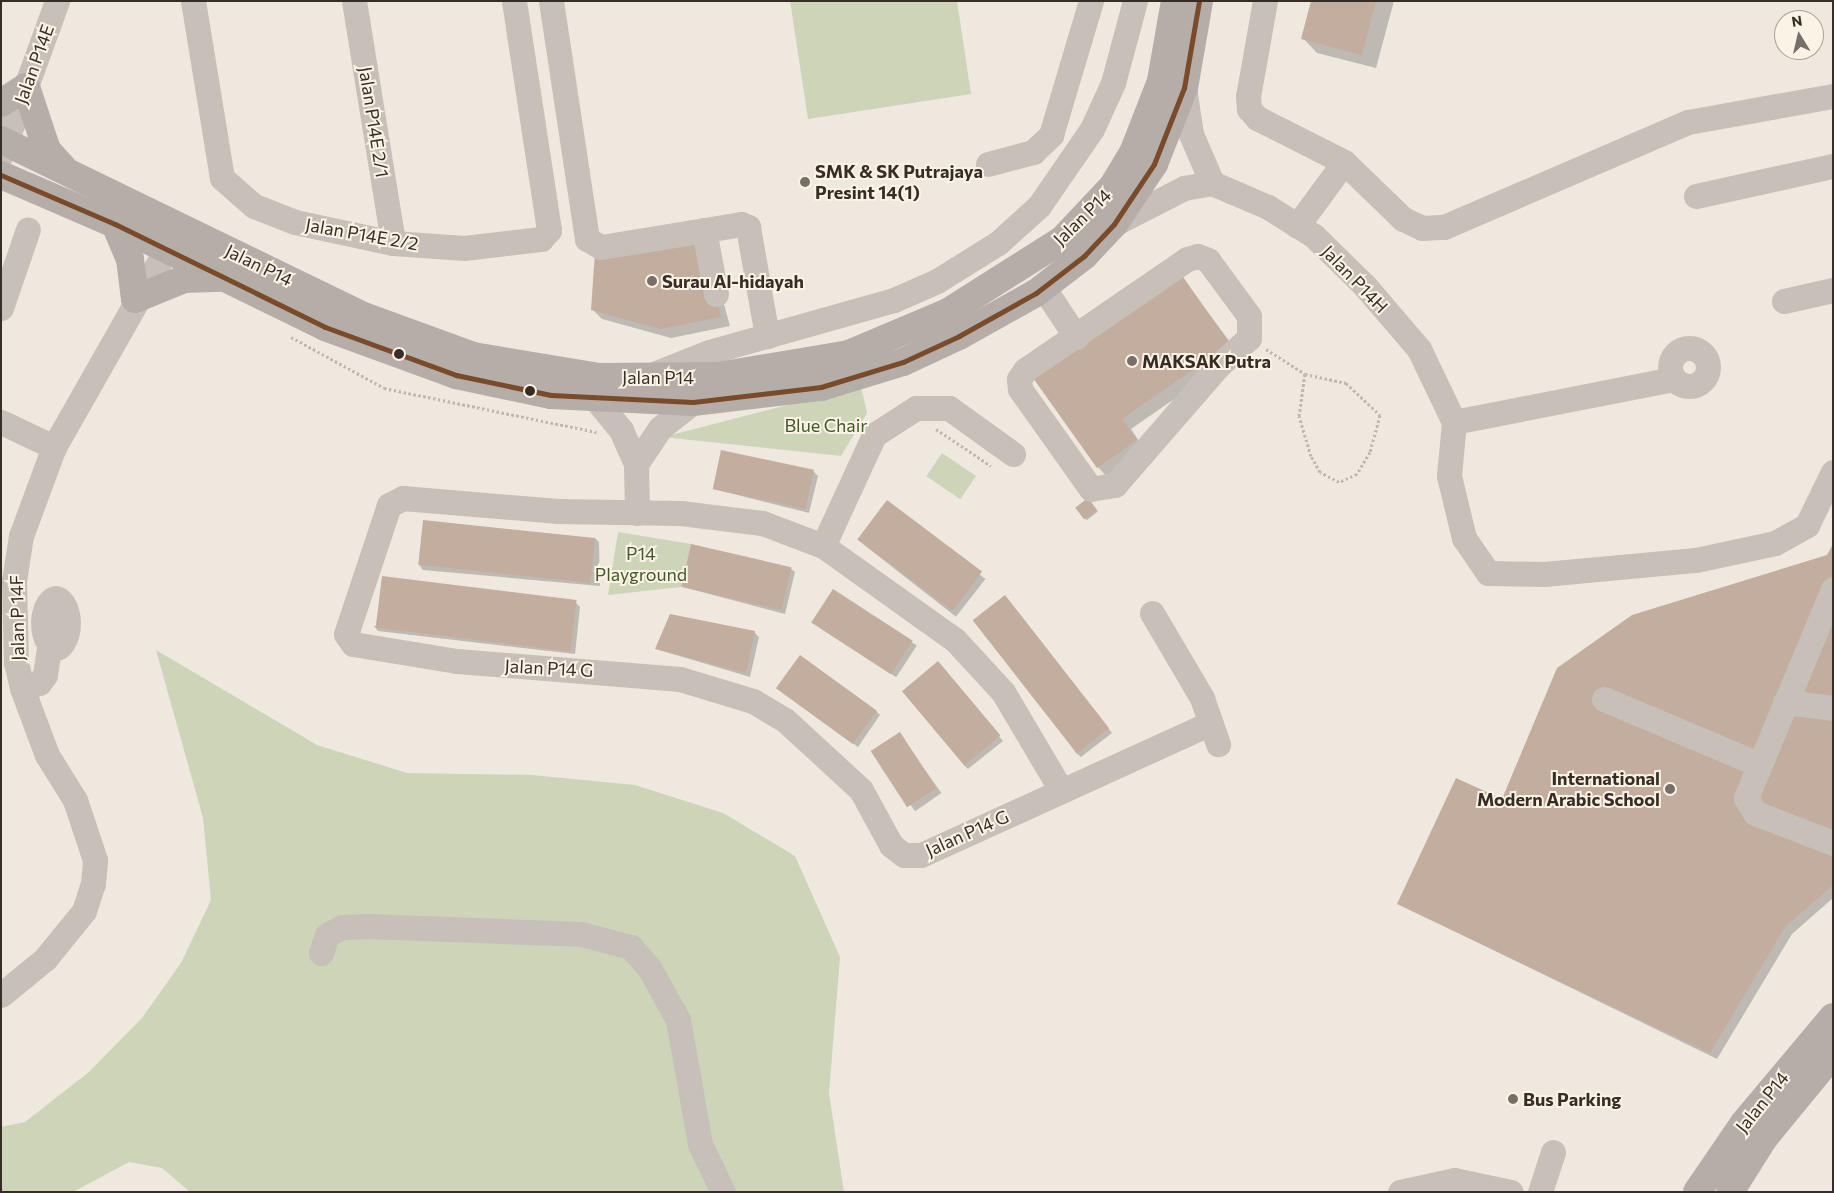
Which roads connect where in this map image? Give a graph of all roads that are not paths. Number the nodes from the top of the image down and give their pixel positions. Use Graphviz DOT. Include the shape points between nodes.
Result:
graph roads {
  1 [pos="57,1"];
  2 [pos="193,1"];
  3 [pos="354,1"];
  4 [pos="514,1"];
  5 [pos="551,1"];
  6 [pos="1092,1"];
  7 [pos="1135,1"];
  8 [pos="1176,1"];
  9 [pos="1199,1"];
  10 [pos="1265,1"];
  11 [pos="26,87"];
  12 [pos="1184,88"];
  13 [pos="1833,96"];
  14 [pos="1,103"];
  15 [pos="3,146"];
  16 [pos="1344,162"];
  17 [pos="988,164"];
  18 [pos="1833,166"];
  19 [pos="66,171"];
  20 [pos="1,175"];
  21 [pos="1212,183"];
  22 [pos="1696,196"];
  23 [pos="115,224"];
  24 [pos="1114,224"];
  25 [pos="1297,226"];
  26 [pos="28,229"];
  27 [pos="704,230"];
  28 [pos="172,238"];
  29 [pos="393,243"];
  30 [pos="972,260"];
  31 [pos="226,278"];
  32 [pos="1043,287"];
  33 [pos="1833,290"];
  34 [pos="716,294"];
  35 [pos="135,299"];
  36 [pos="1784,300"];
  37 [pos="1,308"];
  38 [pos="948,312"];
  39 [pos="767,336"];
  40 [pos="1076,337"];
  41 [pos="647,377"];
  42 [pos="1674,379"];
  43 [pos="594,397"];
  44 [pos="693,402"];
  45 [pos="1,422"];
  46 [pos="1454,422"];
  47 [pos="54,447"];
  48 [pos="1003,461"];
  49 [pos="636,464"];
  50 [pos="1833,472"];
  51 [pos="637,513"];
  52 [pos="823,546"];
  53 [pos="1832,597"];
  54 [pos="1152,613"];
  55 [pos="53,622"];
  56 [pos="22,688"];
  57 [pos="1604,699"];
  58 [pos="1784,702"];
  59 [pos="1833,708"];
  60 [pos="1758,764"];
  61 [pos="1060,790"];
  62 [pos="1833,843"];
  63 [pos="321,953"];
  64 [pos="1,995"];
  65 [pos="1833,1017"];
  66 [pos="1833,1054"];
  67 [pos="1553,1152"];
  68 [pos="723,1192"];
  69 [pos="1400,1192"];
  70 [pos="1511,1192"];
  71 [pos="1540,1192"];
  72 [pos="1697,1192"];
  73 [pos="1730,1192"];
  1 -- 11 [label="street, Jalan P14E"];
  2 -- 29 [label="street, Jalan P14E 2/2" via="222,178 254,206 295,222"];
  3 -- 29 [label="street, Jalan P14E 2/1"];
  4 -- 29 [label="street, Jalan P14E 2/2" via="549,230 541,239 464,248"];
  5 -- 27 [label="street" via="587,239 601,247"];
  6 -- 17 [label="street" via="1051,134 1032,152"];
  7 -- 30 [label="street" via="1113,83 1066,172 1039,206"];
  8 -- 38 [label="main road, Jalan P14" via="1152,110 1114,186 1062,240"];
  9 -- 12 [label="main road, Jalan P14"];
  10 -- 16 [label="street" via="1248,96 1249,109 1257,118"];
  11 -- 14 [label="main road"];
  11 -- 15 [label="street, Jalan P14E"];
  11 -- 19 [label="main road" via="47,150"];
  12 -- 21 [label="street" via="1191,134"];
  12 -- 24 [label="main road, Jalan P14" via="1154,164"];
  13 -- 16 [label="street" via="1688,122 1444,227 1422,228 1403,218"];
  15 -- 19 [label="main road, Jalan P14"];
  16 -- 25 [label="street"];
  18 -- 22 [label="street"];
  19 -- 28 [label="main road, Jalan P14"];
  20 -- 23 [label="main road, Jalan P14"];
  21 -- 24 [label="street" via="1184,188"];
  21 -- 25 [label="street, Jalan P14H" via="1268,207"];
  23 -- 28 [label="main road, Jalan P14"];
  23 -- 35 [label="main road" via="130,259"];
  24 -- 32 [label="main road, Jalan P14" via="1084,256"];
  25 -- 46 [label="street, Jalan P14H" via="1365,286 1420,349"];
  26 -- 37 [label="street"];
  27 -- 34 [label="street"];
  27 -- 39 [label="street" via="741,224 751,232"];
  28 -- 31 [label="main road, Jalan P14"];
  28 -- 35 [label="street, Jalan P 14F"];
  28 -- 41 [label="main road, Jalan P14" via="366,317 473,356 599,377"];
  30 -- 38 [label="street"];
  30 -- 39 [label="street" via="937,281 894,300"];
  31 -- 35 [label="main road" via="184,279"];
  31 -- 43 [label="main road, Jalan P14" via="325,327 456,375 551,395"];
  32 -- 40 [label="street"];
  32 -- 44 [label="main road, Jalan P14" via="903,362 821,387"];
  33 -- 36 [label="street"];
  35 -- 47 [label="street, Jalan P 14F"];
  38 -- 41 [label="main road, Jalan P14" via="849,354 718,376"];
  39 -- 41 [label="street"];
  40 -- 40 [label="street" via="1187,259 1198,256 1208,260 1250,316 1249,338 1218,366 1115,484 1103,490 1082,482 1020,389 1025,370"];
  42 -- 46 [label="street"];
  43 -- 44 [label="main road, Jalan P14"];
  43 -- 49 [label="street" via="621,430"];
  44 -- 49 [label="street" via="660,428"];
  45 -- 47 [label="street"];
  46 -- 50 [label="street" via="1451,485 1464,538 1488,573 1544,574 1696,560 1775,544 1807,525"];
  47 -- 56 [label="street, Jalan P 14F" via="21,536 14,581 16,663"];
  48 -- 52 [label="street" via="949,408 916,408 874,435"];
  49 -- 51 [label="street"];
  51 -- 52 [label="street, Jalan P14 G" via="762,524"];
  51 -- 61 [label="street, Jalan P14 G" via="403,498 389,505 348,640 457,661 680,679 753,701 785,720 861,790 891,844 904,854 921,855"];
  52 -- 61 [label="street, Jalan P14 G" via="955,640 1003,692"];
  53 -- 58 [label="street"];
  54 -- 61 [label="street, Jalan P14 G" via="1202,698 1214,733"];
  55 -- 56 [label="street" via="45,676 39,683"];
  56 -- 64 [label="street, Jalan P 14F" via="47,755 90,835 95,868 84,911 45,959"];
  57 -- 60 [label="street"];
  58 -- 59 [label="street"];
  58 -- 60 [label="street"];
  60 -- 62 [label="street" via="1746,798 1748,807"];
  63 -- 68 [label="street" via="327,935 342,927 366,926 582,934 631,947 650,969 678,1020 700,1144"];
  65 -- 72 [label="main road, Jalan P14" via="1744,1123"];
  66 -- 73 [label="main road, Jalan P14" via="1764,1138"];
  67 -- 71 [label="street"];
  69 -- 70 [label="street" via="1454,1180"];
}
